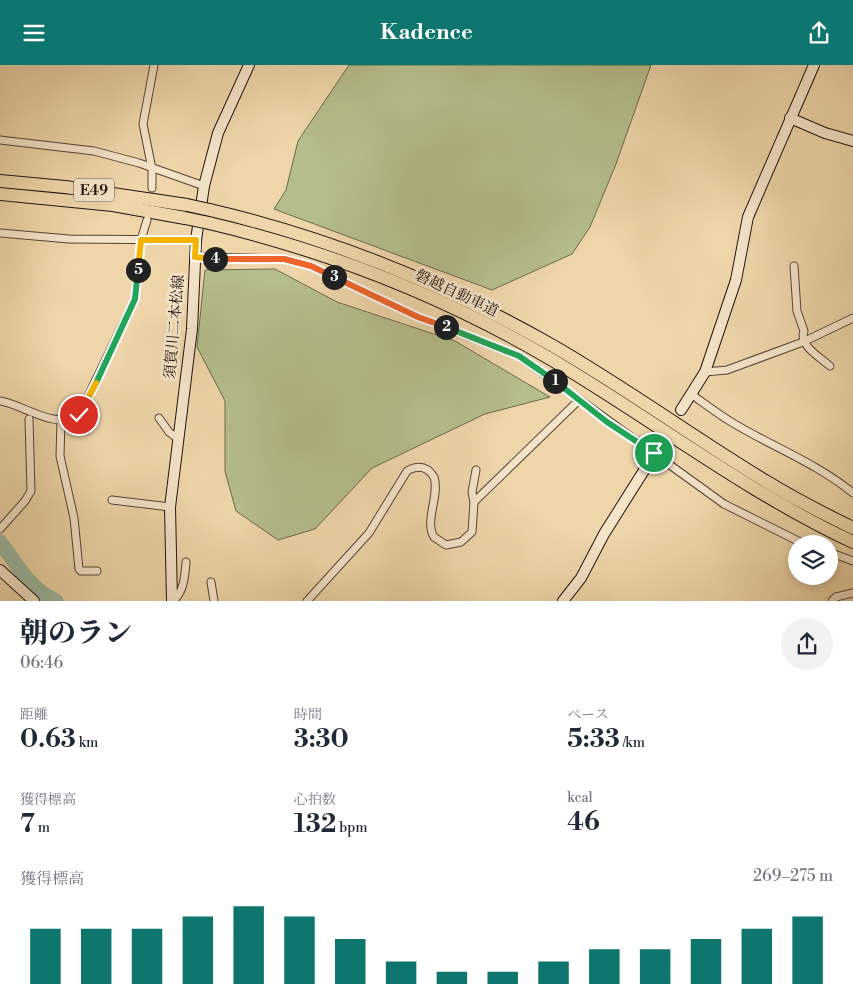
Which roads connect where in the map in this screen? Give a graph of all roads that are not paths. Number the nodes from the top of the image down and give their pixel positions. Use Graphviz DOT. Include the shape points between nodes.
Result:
graph roads {
  1 [pos="154,65"];
  2 [pos="249,65"];
  3 [pos="814,65"];
  4 [pos="790,118"];
  5 [pos="0,140"];
  6 [pos="853,141"];
  7 [pos="152,169"];
  8 [pos="0,181"];
  9 [pos="204,186"];
  10 [pos="152,188"];
  11 [pos="0,194"];
  12 [pos="186,212"];
  13 [pos="210,217"];
  14 [pos="147,220"];
  15 [pos="0,233"];
  16 [pos="141,240"];
  17 [pos="196,240"];
  18 [pos="195,257"];
  19 [pos="794,266"];
  20 [pos="853,318"];
  21 [pos="804,342"];
  22 [pos="830,366"];
  23 [pos="705,372"];
  24 [pos="691,394"];
  25 [pos="579,400"];
  26 [pos="0,401"];
  27 [pos="681,410"];
  28 [pos="159,418"];
  29 [pos="29,419"];
  30 [pos="61,419"];
  31 [pos="178,439"];
  32 [pos="657,449"];
  33 [pos="476,471"];
  34 [pos="853,493"];
  35 [pos="112,501"];
  36 [pos="474,502"];
  37 [pos="170,507"];
  38 [pos="0,529"];
  39 [pos="853,529"];
  40 [pos="788,536"];
  41 [pos="853,542"];
  42 [pos="838,555"];
  43 [pos="853,561"];
  44 [pos="186,562"];
  45 [pos="0,570"];
  46 [pos="97,571"];
  47 [pos="211,583"];
  48 [pos="853,593"];
  49 [pos="34,601"];
  50 [pos="173,601"];
  51 [pos="214,601"];
  52 [pos="307,601"];
  53 [pos="563,601"];
  54 [pos="832,601"];
  1 -- 7 [label="street" via="143,124"];
  2 -- 9 [label="street, 須賀川二本松線" via="218,133"];
  3 -- 4 [label="street"];
  4 -- 6 [label="street"];
  4 -- 23 [label="street" via="748,217 736,280"];
  5 -- 7 [label="street" via="94,151"];
  7 -- 9 [label="street"];
  7 -- 10 [label="street"];
  8 -- 12 [label="highway, 磐越自動車道 / E49" via="84,189"];
  9 -- 17 [label="street, 須賀川二本松線"];
  11 -- 12 [label="highway, 磐越自動車道 / E49"];
  12 -- 13 [label="highway, 磐越自動車道 / E49, bridge"];
  13 -- 39 [label="highway, 磐越自動車道 / E49" via="290,231 422,280 484,309 562,352 766,481"];
  13 -- 41 [label="highway, 磐越自動車道 / E49" via="366,270 482,321 606,393 760,491"];
  14 -- 16 [label="street"];
  15 -- 16 [label="street" via="69,239"];
  16 -- 17 [label="street"];
  16 -- 30 [label="street" via="135,299 80,413 76,417"];
  17 -- 18 [label="street, 須賀川二本松線"];
  18 -- 25 [label="street" via="284,259 311,266 418,317 519,356"];
  18 -- 31 [label="street, 須賀川二本松線" via="192,329"];
  19 -- 21 [label="street" via="797,311"];
  20 -- 21 [label="street"];
  21 -- 22 [label="street"];
  21 -- 23 [label="street" via="727,370"];
  23 -- 24 [label="street"];
  24 -- 27 [label="street"];
  24 -- 34 [label="street" via="733,423 836,479"];
  25 -- 32 [label="street"];
  25 -- 36 [label="street"];
  26 -- 30 [label="street" via="49,419"];
  28 -- 31 [label="street"];
  29 -- 38 [label="street" via="31,491"];
  30 -- 46 [label="street" via="60,456 74,518 79,569"];
  31 -- 37 [label="street, 須賀川二本松線"];
  32 -- 40 [label="street" via="670,467 724,504"];
  32 -- 53 [label="street" via="604,534 582,578"];
  33 -- 36 [label="street" via="472,492"];
  35 -- 37 [label="street"];
  36 -- 52 [label="street" via="470,536 461,543 442,544 431,530 435,503 433,475 420,467 407,471 369,533"];
  37 -- 50 [label="street, 須賀川二本松線"];
  42 -- 43 [label="street"];
  44 -- 50 [label="street" via="178,597"];
  45 -- 49 [label="street"];
  47 -- 51 [label="street"];
  48 -- 54 [label="street"];
}
